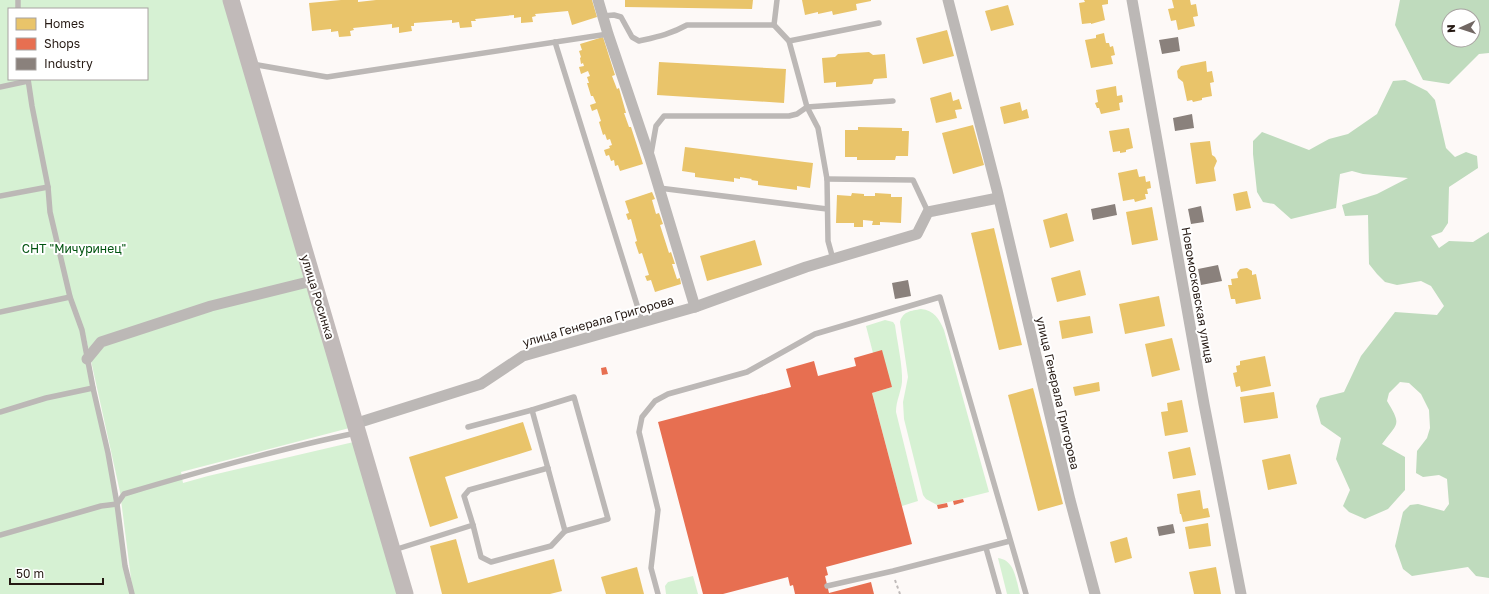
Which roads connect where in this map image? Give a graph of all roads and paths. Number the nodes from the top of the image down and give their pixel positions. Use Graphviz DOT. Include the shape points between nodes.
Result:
graph roads {
  1 [pos="230,0"];
  2 [pos="598,0"];
  3 [pos="777,0"];
  4 [pos="948,0"];
  5 [pos="1132,0"];
  6 [pos="602,16"];
  7 [pos="879,23"];
  8 [pos="774,25"];
  9 [pos="608,34"];
  10 [pos="788,41"];
  11 [pos="555,42"];
  12 [pos="250,63"];
  13 [pos="28,80"];
  14 [pos="0,87"];
  15 [pos="893,100"];
  16 [pos="807,107"];
  17 [pos="650,158"];
  18 [pos="827,179"];
  19 [pos="48,187"];
  20 [pos="659,188"];
  21 [pos="0,196"];
  22 [pos="998,198"];
  23 [pos="827,209"];
  24 [pos="928,212"];
  25 [pos="833,259"];
  26 [pos="312,281"];
  27 [pos="70,297"];
  28 [pos="695,307"];
  29 [pos="0,312"];
  30 [pos="642,321"];
  31 [pos="87,359"];
  32 [pos="93,388"];
  33 [pos="532,410"];
  34 [pos="0,412"];
  35 [pos="468,427"];
  36 [pos="355,428"];
  37 [pos="548,468"];
  38 [pos="117,504"];
  39 [pos="473,525"];
  40 [pos="565,531"];
  41 [pos="0,535"];
  42 [pos="1010,541"];
  43 [pos="986,548"];
  44 [pos="392,551"];
  45 [pos="893,571"];
  46 [pos="827,586"];
  47 [pos="132,594"];
  48 [pos="405,594"];
  49 [pos="658,594"];
  50 [pos="900,594"];
  51 [pos="999,594"];
  52 [pos="1026,594"];
  53 [pos="1094,594"];
  54 [pos="1241,594"];
  1 -- 12 [label="main road, улица Росинка"];
  2 -- 6 [label="street"];
  3 -- 8 [label="lane"];
  4 -- 22 [label="street, улица Генерала Григорова"];
  5 -- 54 [label="street, Новомосковская улица" via="1204,404"];
  6 -- 8 [label="lane" via="621,17 632,37 639,41 660,37 687,25"];
  6 -- 9 [label="street"];
  7 -- 10 [label="lane"];
  8 -- 10 [label="lane"];
  9 -- 11 [label="lane"];
  9 -- 17 [label="street"];
  10 -- 16 [label="lane"];
  11 -- 12 [label="lane" via="327,77"];
  11 -- 30 [label="lane"];
  12 -- 26 [label="main road, улица Росинка"];
  13 -- 14 [label="lane"];
  13 -- 19 [label="lane"];
  15 -- 16 [label="lane"];
  16 -- 17 [label="lane" via="789,116 664,116 656,126"];
  16 -- 18 [label="lane" via="818,128"];
  17 -- 20 [label="street"];
  18 -- 23 [label="lane"];
  18 -- 24 [label="lane" via="913,180"];
  19 -- 21 [label="lane"];
  19 -- 27 [label="lane" via="50,212"];
  20 -- 23 [label="lane"];
  20 -- 28 [label="street"];
  22 -- 24 [label="street"];
  22 -- 53 [label="street, улица Генерала Григорова"];
  23 -- 25 [label="lane" via="828,241"];
  24 -- 25 [label="street, улица Генерала Григорова" via="917,234"];
  25 -- 28 [label="street, улица Генерала Григорова"];
  26 -- 31 [label="street" via="210,306 101,342"];
  26 -- 36 [label="main road, улица Росинка"];
  27 -- 29 [label="lane"];
  27 -- 31 [label="lane" via="82,330"];
  28 -- 30 [label="street, улица Генерала Григорова"];
  30 -- 36 [label="street, улица Генерала Григорова" via="523,356 481,384"];
  31 -- 32 [label="lane"];
  32 -- 34 [label="lane" via="46,398"];
  32 -- 38 [label="lane"];
  33 -- 35 [label="lane"];
  33 -- 37 [label="lane"];
  33 -- 40 [label="lane" via="574,397 608,519"];
  36 -- 38 [label="lane" via="132,491 124,494"];
  36 -- 44 [label="main road, улица Росинка"];
  37 -- 39 [label="lane" via="469,490 464,496"];
  37 -- 40 [label="lane"];
  38 -- 41 [label="lane" via="100,506"];
  38 -- 47 [label="lane" via="125,566"];
  39 -- 40 [label="lane" via="481,557 492,562 551,546"];
  39 -- 44 [label="lane"];
  42 -- 43 [label="lane"];
  42 -- 49 [label="lane" via="940,297 815,334 747,372 668,394 655,401 642,417 639,432 658,510 651,568"];
  42 -- 52 [label="lane"];
  43 -- 45 [label="lane"];
  43 -- 51 [label="lane"];
  44 -- 48 [label="main road, улица Росинка"];
  45 -- 46 [label="lane"];
  45 -- 50 [label="path"];
}
